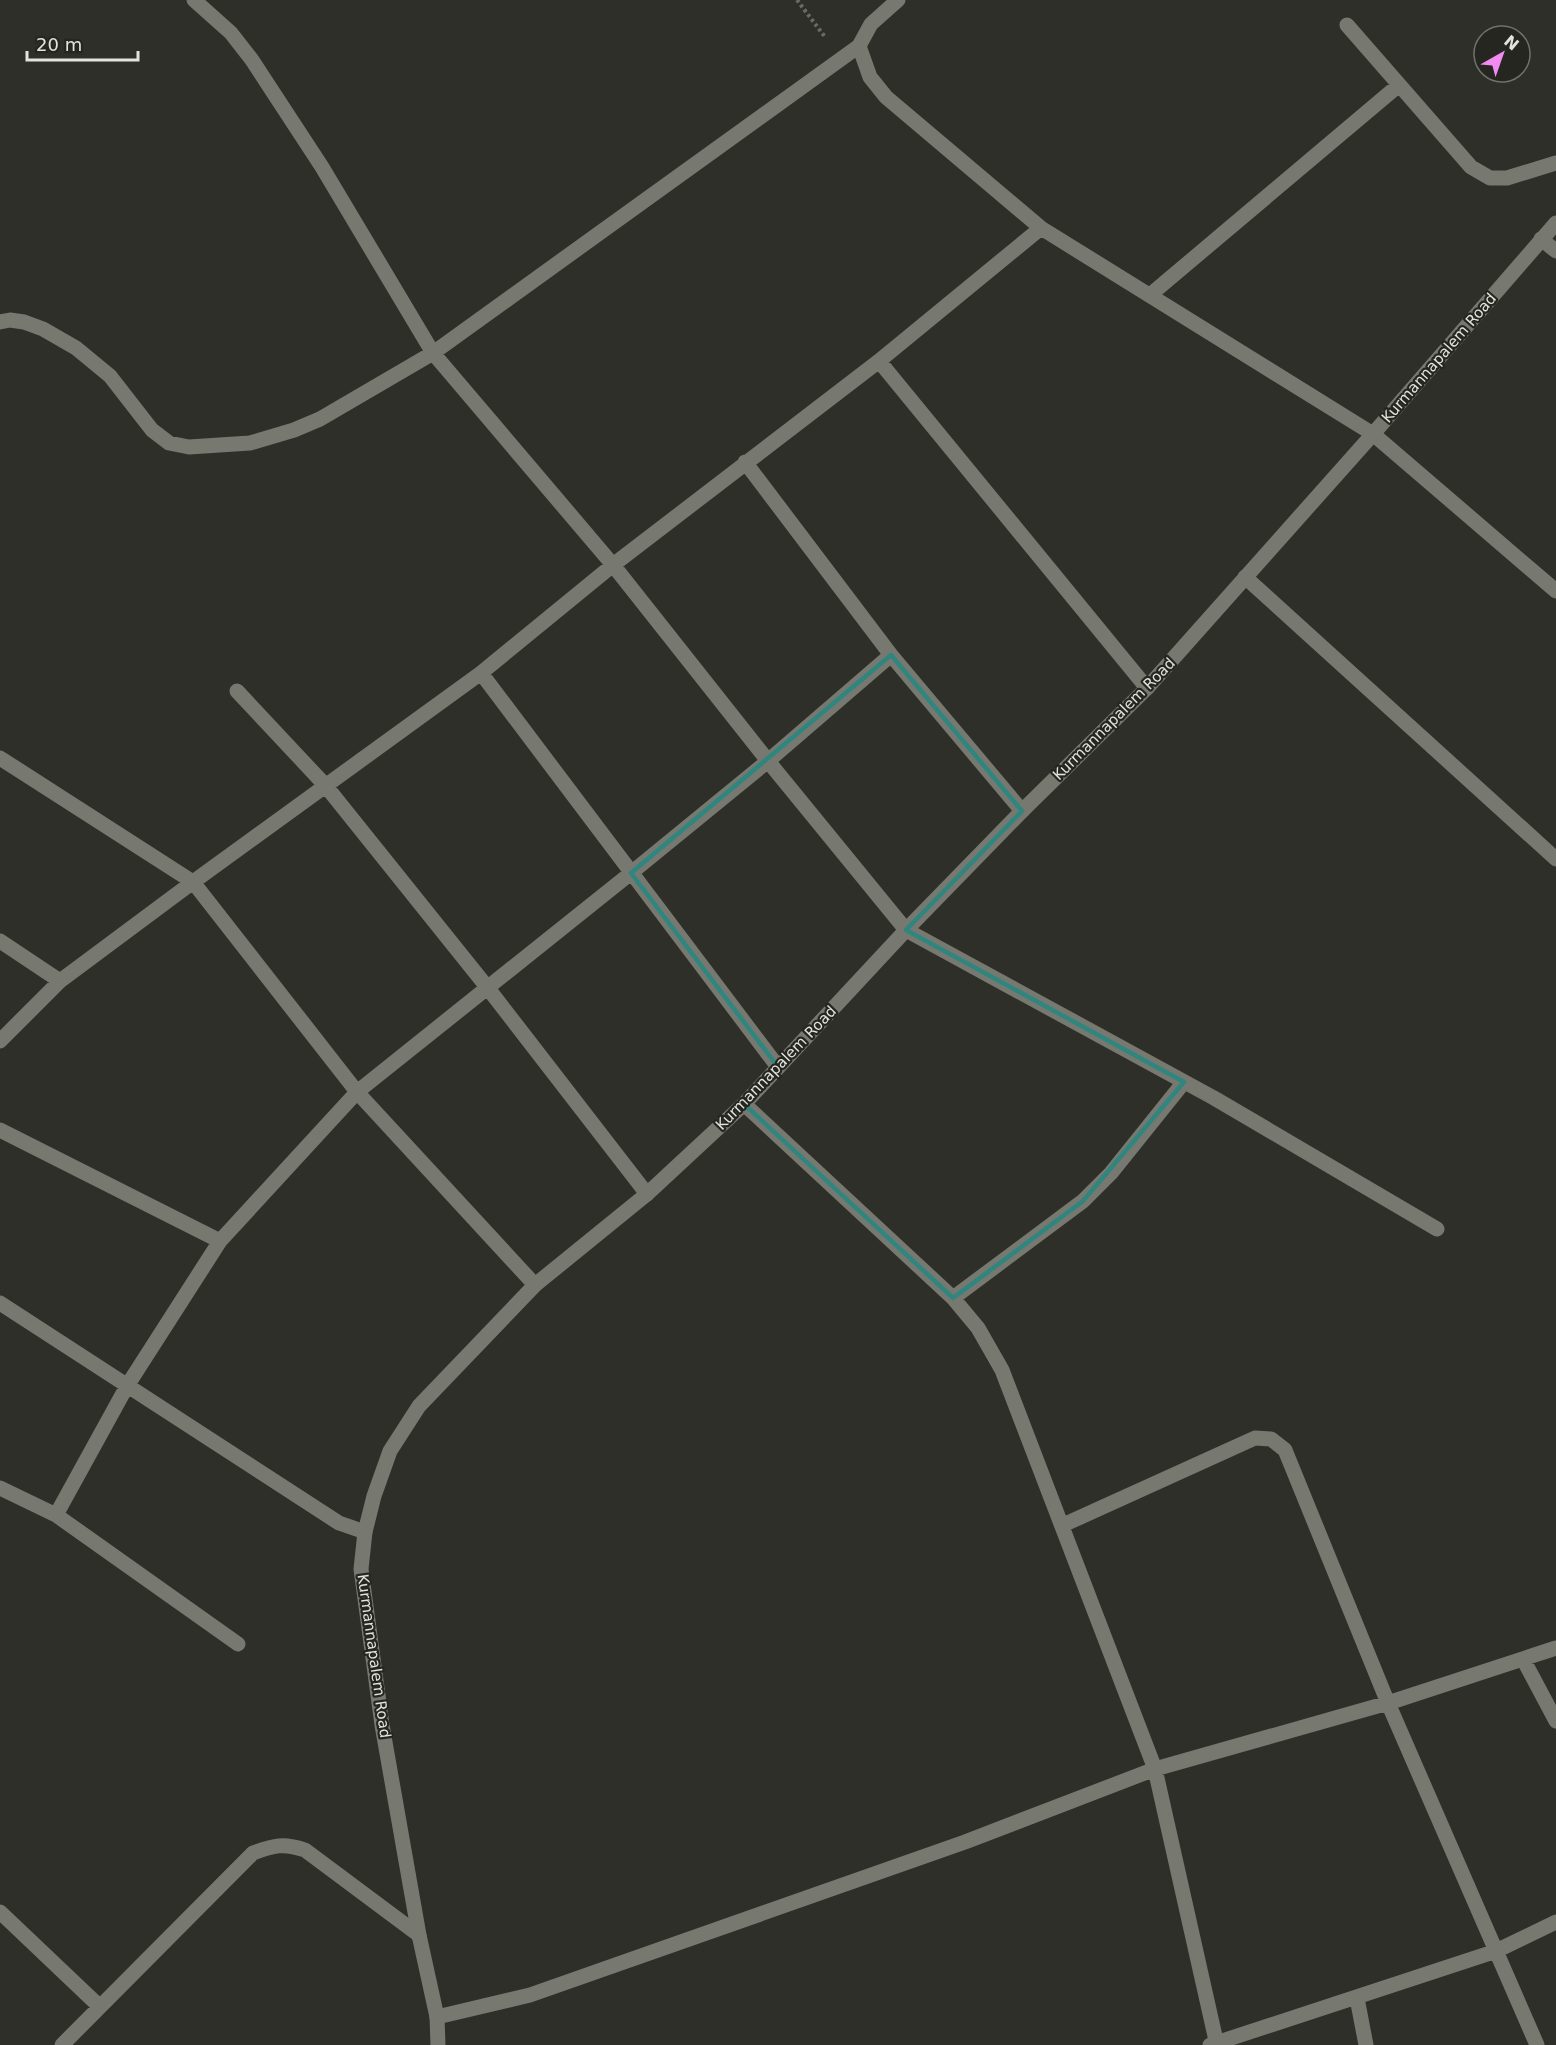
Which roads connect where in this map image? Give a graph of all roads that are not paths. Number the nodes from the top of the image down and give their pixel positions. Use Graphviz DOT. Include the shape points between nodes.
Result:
graph roads {
  1 [pos="194,0"];
  2 [pos="898,0"];
  3 [pos="1347,25"];
  4 [pos="859,46"];
  5 [pos="1399,85"];
  6 [pos="1556,164"];
  7 [pos="1556,223"];
  8 [pos="1041,228"];
  9 [pos="1541,240"];
  10 [pos="1556,250"];
  11 [pos="1150,296"];
  12 [pos="0,322"];
  13 [pos="434,353"];
  14 [pos="879,361"];
  15 [pos="1373,434"];
  16 [pos="745,462"];
  17 [pos="613,565"];
  18 [pos="1245,577"];
  19 [pos="1556,591"];
  20 [pos="891,655"];
  21 [pos="481,673"];
  22 [pos="1147,688"];
  23 [pos="237,691"];
  24 [pos="0,758"];
  25 [pos="768,761"];
  26 [pos="325,785"];
  27 [pos="1022,811"];
  28 [pos="1556,859"];
  29 [pos="632,873"];
  30 [pos="193,882"];
  31 [pos="906,930"];
  32 [pos="0,941"];
  33 [pos="60,981"];
  34 [pos="487,987"];
  35 [pos="0,1041"];
  36 [pos="778,1067"];
  37 [pos="1184,1082"];
  38 [pos="357,1092"];
  39 [pos="744,1104"];
  40 [pos="0,1130"];
  41 [pos="647,1194"];
  42 [pos="1437,1229"];
  43 [pos="220,1241"];
  44 [pos="534,1286"];
  45 [pos="953,1298"];
  46 [pos="0,1303"];
  47 [pos="127,1386"];
  48 [pos="0,1488"];
  49 [pos="56,1515"];
  50 [pos="1063,1525"];
  51 [pos="364,1532"];
  52 [pos="238,1644"];
  53 [pos="1556,1648"];
  54 [pos="1523,1659"];
  55 [pos="1388,1703"];
  56 [pos="1556,1721"];
  57 [pos="1155,1769"];
  58 [pos="0,1912"];
  59 [pos="1556,1922"];
  60 [pos="418,1935"];
  61 [pos="1496,1951"];
  62 [pos="1357,1998"];
  63 [pos="99,2006"];
  64 [pos="437,2017"];
  65 [pos="1215,2044"];
  66 [pos="62,2045"];
  67 [pos="438,2045"];
  68 [pos="1366,2045"];
  69 [pos="1537,2045"];
  1 -- 13 [label="street" via="231,33 252,60 322,167"];
  2 -- 4 [label="street" via="871,24"];
  3 -- 5 [label="street"];
  4 -- 8 [label="street" via="870,77 886,97"];
  4 -- 13 [label="street"];
  5 -- 6 [label="street" via="1471,167 1490,178 1507,178"];
  5 -- 11 [label="street"];
  7 -- 9 [label="street, Kurmannapalem Road"];
  8 -- 11 [label="street"];
  8 -- 14 [label="street"];
  9 -- 10 [label="street"];
  9 -- 15 [label="street, Kurmannapalem Road"];
  11 -- 15 [label="street"];
  12 -- 13 [label="street" via="24,322 76,348 110,376 152,430 169,443 189,447 250,442 294,430"];
  13 -- 17 [label="street"];
  14 -- 16 [label="street"];
  14 -- 22 [label="street"];
  15 -- 18 [label="street, Kurmannapalem Road"];
  15 -- 19 [label="street"];
  16 -- 17 [label="street"];
  16 -- 20 [label="street"];
  17 -- 21 [label="street"];
  17 -- 25 [label="street"];
  18 -- 22 [label="street, Kurmannapalem Road"];
  18 -- 28 [label="street"];
  20 -- 25 [label="street"];
  20 -- 27 [label="street"];
  21 -- 26 [label="street"];
  21 -- 29 [label="street"];
  22 -- 27 [label="street, Kurmannapalem Road"];
  23 -- 26 [label="street"];
  24 -- 30 [label="street"];
  25 -- 29 [label="street"];
  25 -- 31 [label="street"];
  26 -- 30 [label="street"];
  26 -- 34 [label="street"];
  27 -- 31 [label="street, Kurmannapalem Road"];
  29 -- 34 [label="street"];
  29 -- 36 [label="street"];
  30 -- 33 [label="street"];
  30 -- 38 [label="street"];
  31 -- 36 [label="street, Kurmannapalem Road"];
  31 -- 37 [label="street"];
  32 -- 33 [label="street"];
  33 -- 35 [label="street"];
  34 -- 38 [label="street"];
  34 -- 41 [label="street"];
  36 -- 39 [label="street, Kurmannapalem Road"];
  37 -- 42 [label="street"];
  37 -- 45 [label="street" via="1111,1173 1083,1201"];
  38 -- 43 [label="street"];
  38 -- 44 [label="street"];
  39 -- 41 [label="street, Kurmannapalem Road"];
  39 -- 45 [label="street"];
  40 -- 43 [label="street"];
  41 -- 44 [label="street, Kurmannapalem Road"];
  43 -- 47 [label="street"];
  44 -- 51 [label="street, Kurmannapalem Road" via="419,1406 390,1451"];
  45 -- 50 [label="street" via="978,1328 1002,1370"];
  46 -- 47 [label="street"];
  47 -- 49 [label="street"];
  47 -- 51 [label="street" via="339,1522"];
  48 -- 49 [label="street"];
  49 -- 52 [label="street"];
  50 -- 55 [label="street" via="1255,1438 1272,1439 1285,1450"];
  50 -- 57 [label="street"];
  51 -- 60 [label="street, Kurmannapalem Road" via="361,1569 376,1681"];
  53 -- 54 [label="street"];
  54 -- 55 [label="street"];
  54 -- 56 [label="street"];
  55 -- 57 [label="street"];
  55 -- 61 [label="street"];
  57 -- 64 [label="street" via="965,1842 530,1995"];
  57 -- 65 [label="street"];
  58 -- 63 [label="street"];
  59 -- 61 [label="street"];
  60 -- 63 [label="street" via="305,1850 290,1845 272,1846 253,1853"];
  60 -- 64 [label="street, Kurmannapalem Road"];
  61 -- 62 [label="street"];
  61 -- 69 [label="street"];
  62 -- 65 [label="street"];
  62 -- 68 [label="street"];
  63 -- 66 [label="street"];
  64 -- 67 [label="street, Kurmannapalem Road"];
}
